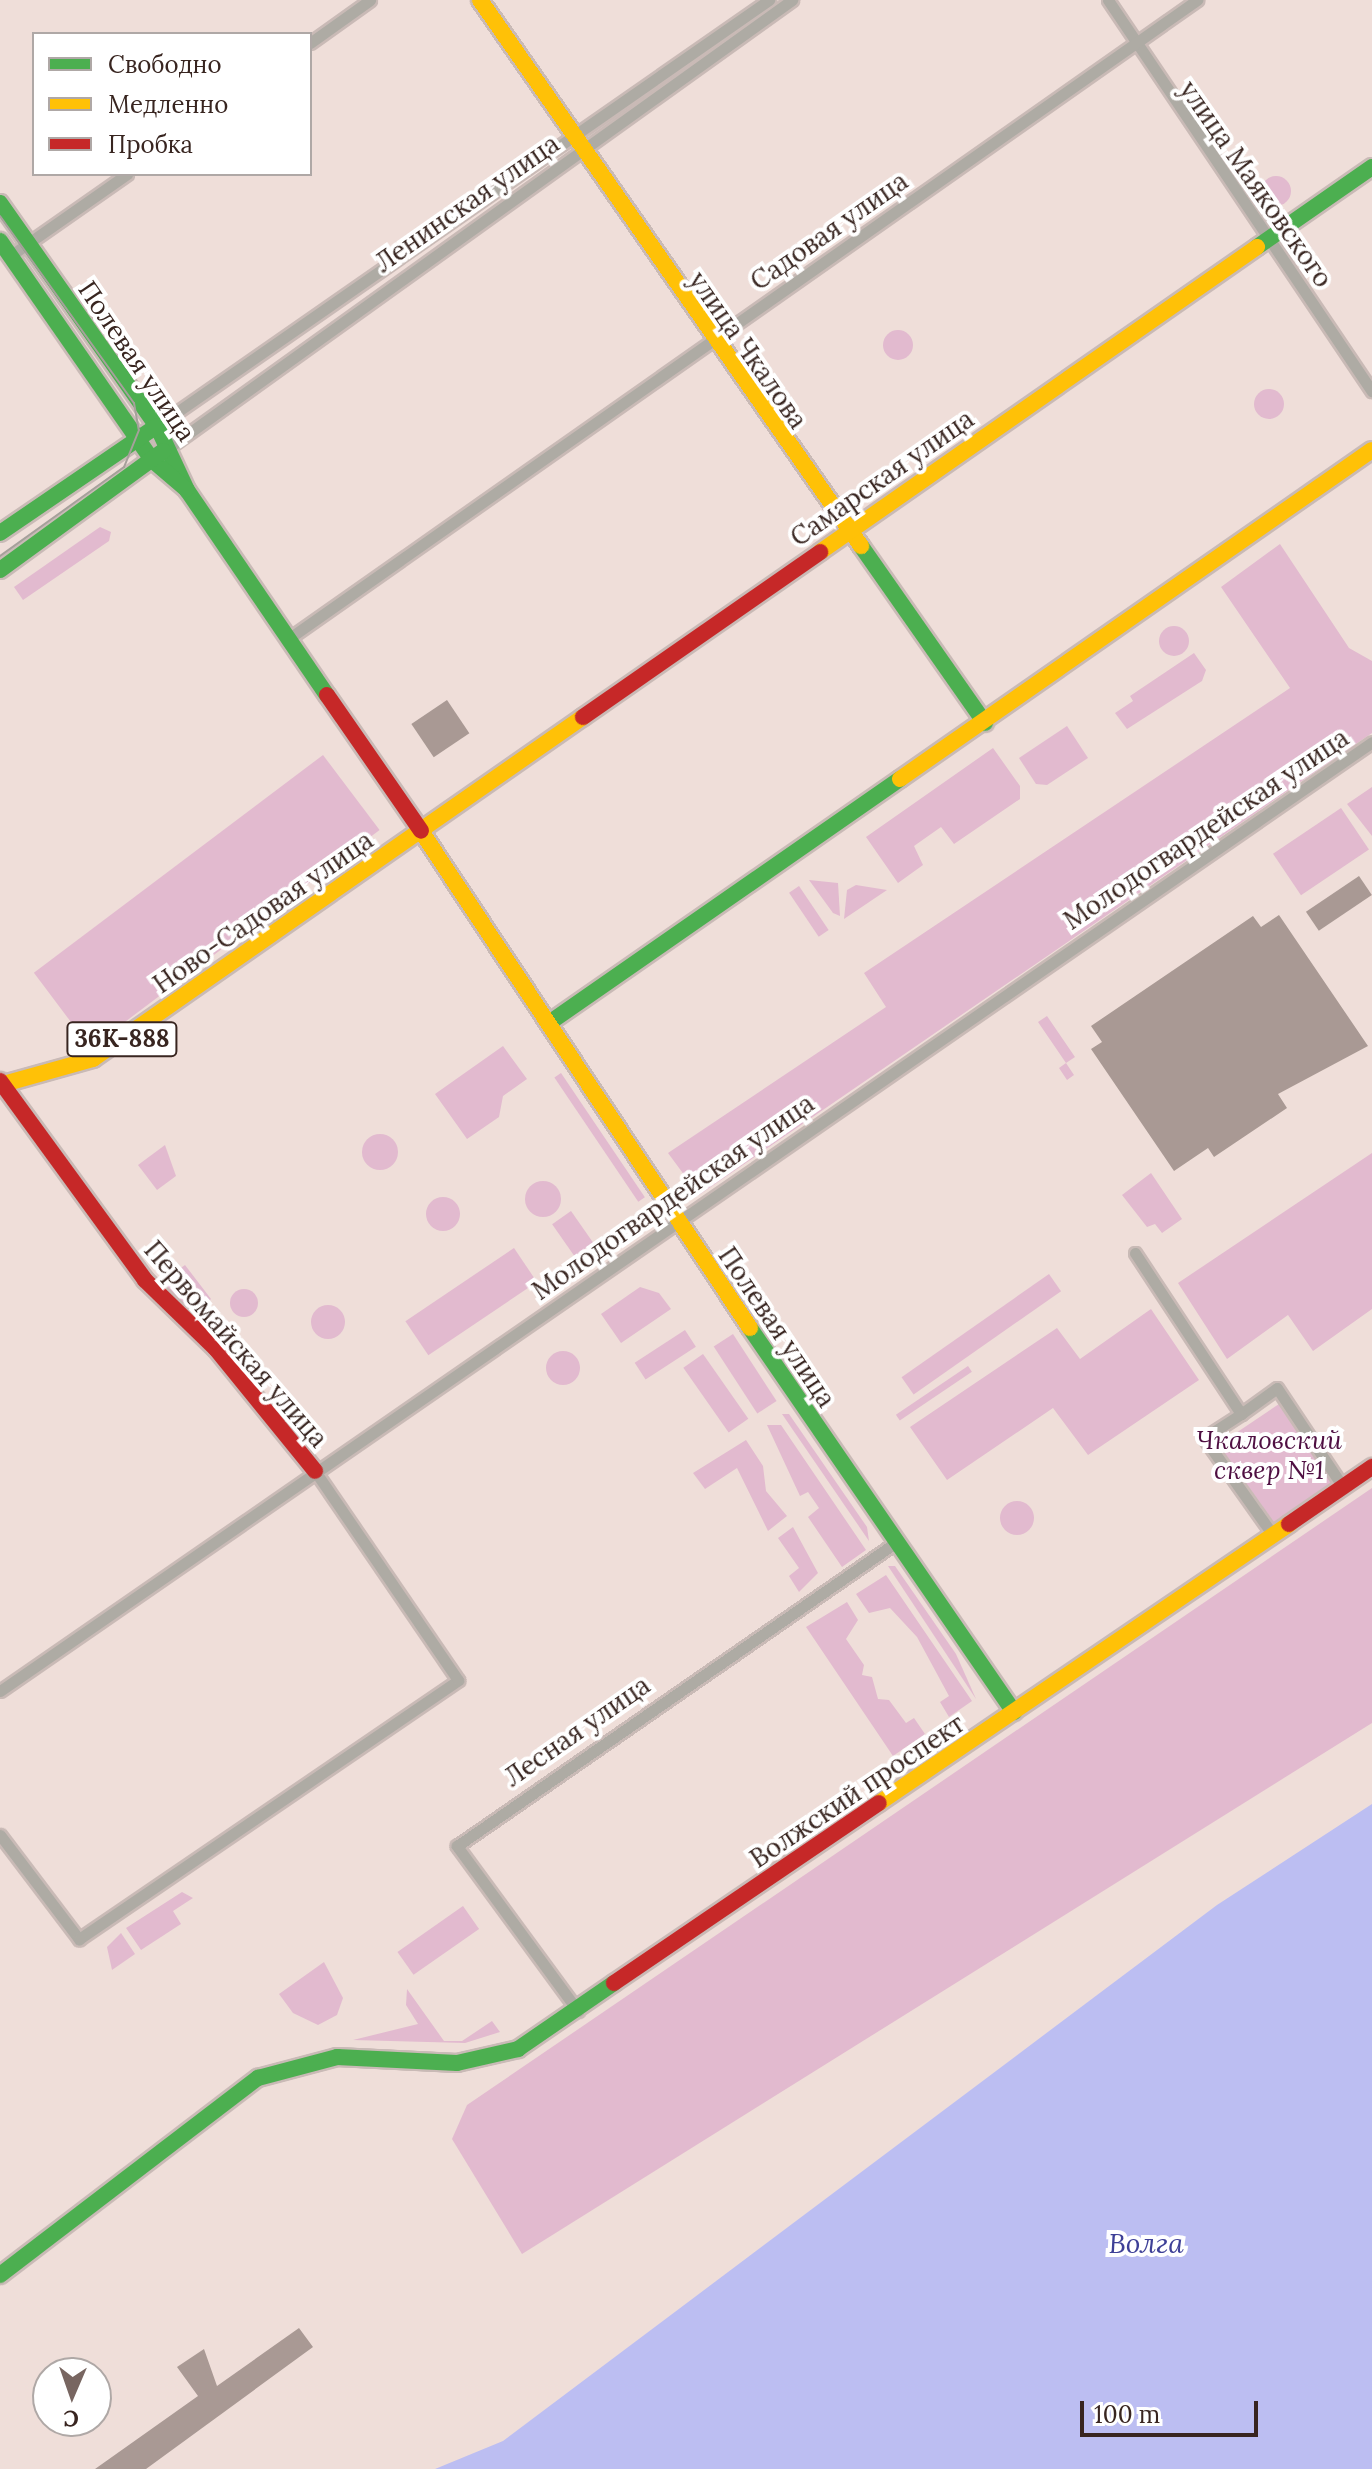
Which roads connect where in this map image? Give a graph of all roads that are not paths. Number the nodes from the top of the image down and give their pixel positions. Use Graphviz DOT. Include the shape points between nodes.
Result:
graph roads {
  1 [pos="370,0"];
  2 [pos="480,0"];
  3 [pos="769,0"];
  4 [pos="792,0"];
  5 [pos="1108,0"];
  6 [pos="1197,0"];
  7 [pos="312,42"];
  8 [pos="1138,42"];
  9 [pos="579,144"];
  10 [pos="1372,167"];
  11 [pos="124,176"];
  12 [pos="0,203"];
  13 [pos="1267,239"];
  14 [pos="0,241"];
  15 [pos="28,244"];
  16 [pos="10,256"];
  17 [pos="712,340"];
  18 [pos="1372,391"];
  19 [pos="157,426"];
  20 [pos="137,437"];
  21 [pos="171,446"];
  22 [pos="1372,450"];
  23 [pos="152,460"];
  24 [pos="187,490"];
  25 [pos="846,532"];
  26 [pos="0,533"];
  27 [pos="0,570"];
  28 [pos="291,637"];
  29 [pos="985,723"];
  30 [pos="1372,742"];
  31 [pos="421,831"];
  32 [pos="549,1023"];
  33 [pos="1,1083"];
  34 [pos="676,1220"];
  35 [pos="1135,1253"];
  36 [pos="1241,1414"];
  37 [pos="1372,1467"];
  38 [pos="315,1471"];
  39 [pos="1343,1487"];
  40 [pos="1273,1535"];
  41 [pos="895,1543"];
  42 [pos="0,1691"];
  43 [pos="1014,1712"];
  44 [pos="0,1835"];
  45 [pos="578,2011"];
  46 [pos="0,2275"];
  1 -- 7 [label="street"];
  2 -- 9 [label="main road, улица Чкалова"];
  3 -- 9 [label="street, Ленинская улица"];
  4 -- 9 [label="street, Ленинская улица"];
  5 -- 8 [label="street, улица Маяковского"];
  6 -- 8 [label="street, Садовая улица"];
  8 -- 13 [label="street, улица Маяковского" via="1141,57"];
  8 -- 17 [label="street, Садовая улица"];
  9 -- 17 [label="main road, улица Чкалова"];
  9 -- 19 [label="street, Ленинская улица"];
  9 -- 21 [label="street, Ленинская улица"];
  10 -- 13 [label="main road, Самарская улица"];
  11 -- 15 [label="street"];
  12 -- 15 [label="main road, Полевая улица"];
  13 -- 18 [label="street, улица Маяковского"];
  13 -- 25 [label="main road, Самарская улица"];
  14 -- 16 [label="main road, Полевая улица"];
  15 -- 16 [label="street"];
  15 -- 19 [label="main road, Полевая улица"];
  16 -- 20 [label="main road, Полевая улица"];
  17 -- 25 [label="main road, улица Чкалова"];
  17 -- 28 [label="street, Садовая улица"];
  19 -- 20 [label="main road"];
  19 -- 21 [label="main road, Полевая улица"];
  20 -- 23 [label="main road, Полевая улица"];
  20 -- 26 [label="main road"];
  21 -- 23 [label="main road"];
  21 -- 24 [label="main road, Полевая улица"];
  22 -- 29 [label="main road"];
  23 -- 24 [label="main road, Полевая улица"];
  23 -- 27 [label="main road"];
  24 -- 28 [label="main road, Полевая улица"];
  25 -- 29 [label="main road, улица Чкалова"];
  25 -- 31 [label="main road, Самарская улица"];
  28 -- 31 [label="main road, Полевая улица"];
  29 -- 32 [label="main road" via="612,985"];
  30 -- 34 [label="street, Молодогвардейская улица"];
  31 -- 32 [label="main road, Полевая улица"];
  31 -- 33 [label="main road, Ново-Садовая улица / 36К-888" via="93,1059"];
  32 -- 34 [label="main road, Полевая улица"];
  33 -- 38 [label="main road, Первомайская улица" via="135,1268 216,1349"];
  34 -- 38 [label="street, Молодогвардейская улица"];
  34 -- 41 [label="main road, Полевая улица"];
  35 -- 36 [label="street"];
  36 -- 39 [label="street" via="1277,1388"];
  36 -- 40 [label="street" via="1204,1438"];
  37 -- 39 [label="main road, Волжский проспект"];
  38 -- 42 [label="street, Молодогвардейская улица"];
  38 -- 44 [label="street, Первомайская улица" via="458,1680 79,1939"];
  39 -- 40 [label="main road, Волжский проспект"];
  40 -- 43 [label="main road, Волжский проспект"];
  41 -- 43 [label="main road, Полевая улица"];
  41 -- 45 [label="street, Лесная улица" via="457,1846"];
  43 -- 45 [label="main road, Волжский проспект"];
  45 -- 46 [label="main road, Волжский проспект" via="518,2049 480,2061 337,2057 258,2078 223,2099"];
}
